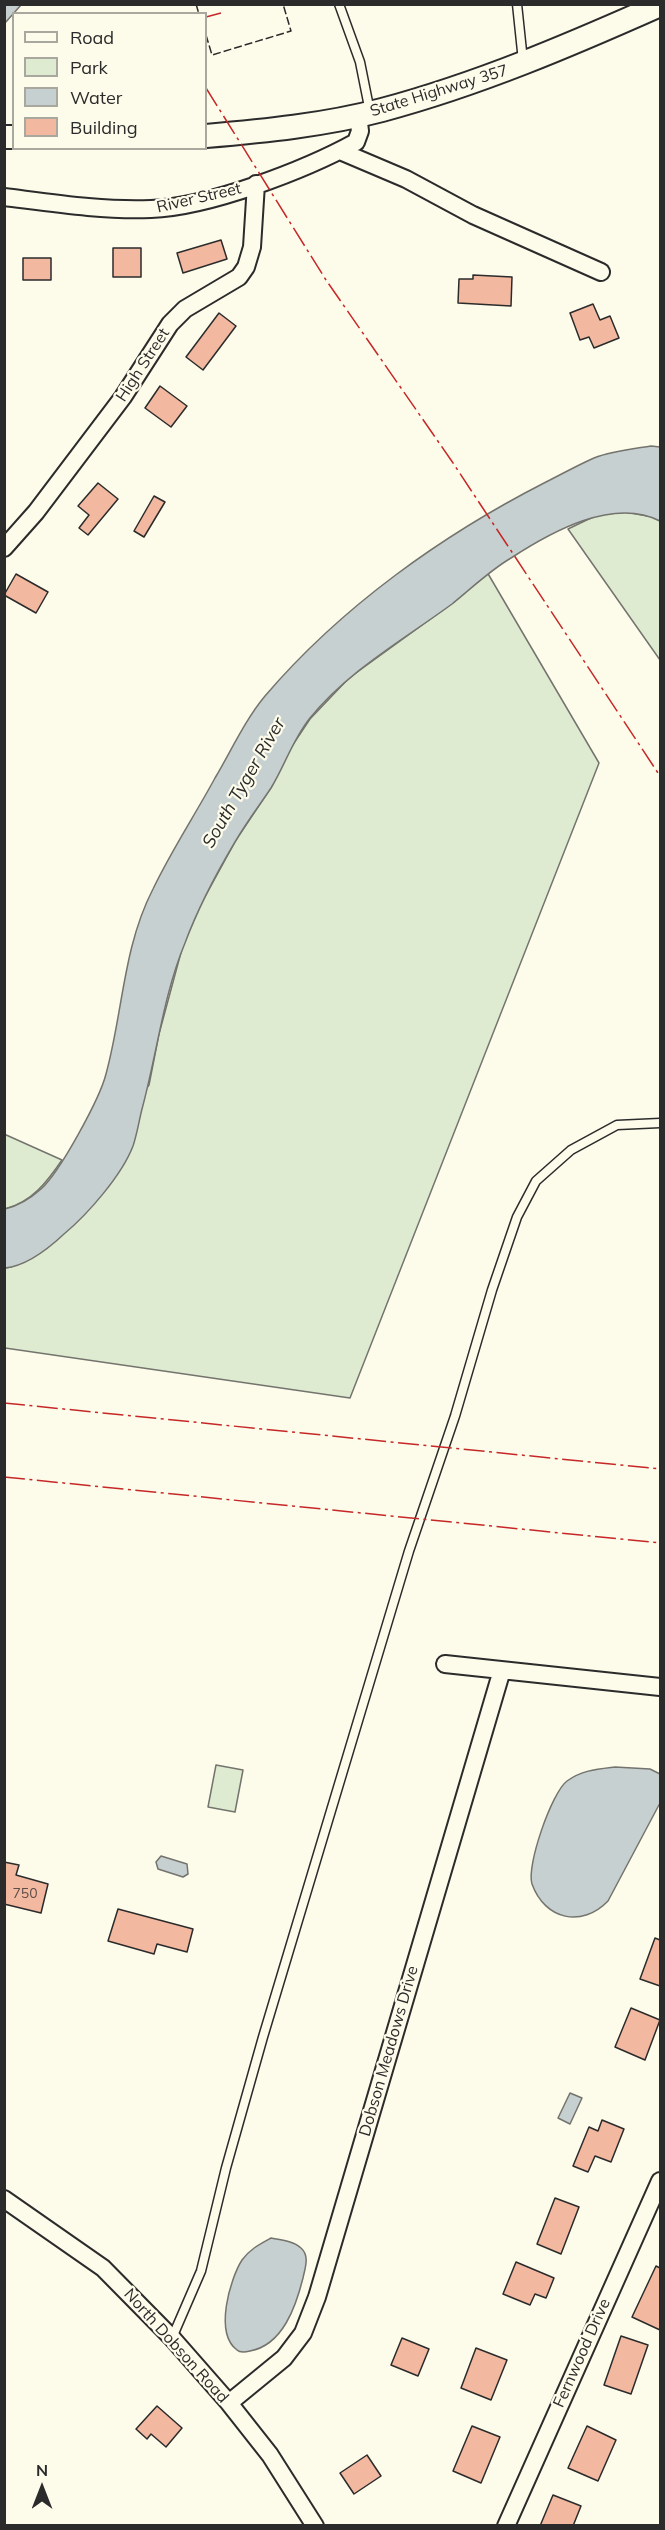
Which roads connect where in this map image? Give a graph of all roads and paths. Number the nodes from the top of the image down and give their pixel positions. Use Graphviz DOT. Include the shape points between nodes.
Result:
graph roads {
  1 [pos="339,4"];
  2 [pos="517,4"];
  3 [pos="660,4"];
  4 [pos="523,64"];
  5 [pos="364,114"];
  6 [pos="207,136"];
  7 [pos="339,152"];
  8 [pos="256,184"];
  9 [pos="4,197"];
  10 [pos="601,272"];
  11 [pos="4,548"];
  12 [pos="660,1123"];
  13 [pos="445,1664"];
  14 [pos="501,1670"];
  15 [pos="660,1687"];
  16 [pos="660,2181"];
  17 [pos="4,2199"];
  18 [pos="172,2338"];
  19 [pos="229,2403"];
  20 [pos="315,2526"];
  21 [pos="506,2526"];
  1 -- 5 [label="lane" via="360,62"];
  2 -- 4 [label="lane"];
  3 -- 4 [label="main road, State Highway 357"];
  4 -- 5 [label="main road, State Highway 357"];
  5 -- 6 [label="main road, State Highway 357"];
  5 -- 7 [label="street, River Street" via="359,139"];
  7 -- 8 [label="street, River Street"];
  7 -- 10 [label="street" via="406,179 473,215"];
  8 -- 9 [label="street, River Street" via="225,195 154,209"];
  8 -- 11 [label="street, High Street" via="252,247 246,267 239,277 185,309 170,324 123,397"];
  12 -- 18 [label="lane" via="617,1125 571,1150 536,1181 517,1216 406,1562 263,2037 201,2271"];
  13 -- 14 [label="street"];
  14 -- 15 [label="street"];
  14 -- 19 [label="street, Dobson Meadows Drive" via="317,2297 303,2333 284,2358"];
  16 -- 21 [label="street, Fernwood Drive"];
  17 -- 18 [label="street, North Dobson Road" via="103,2268"];
  18 -- 19 [label="street, North Dobson Road"];
  19 -- 20 [label="street, North Dobson Road" via="270,2455"];
}
